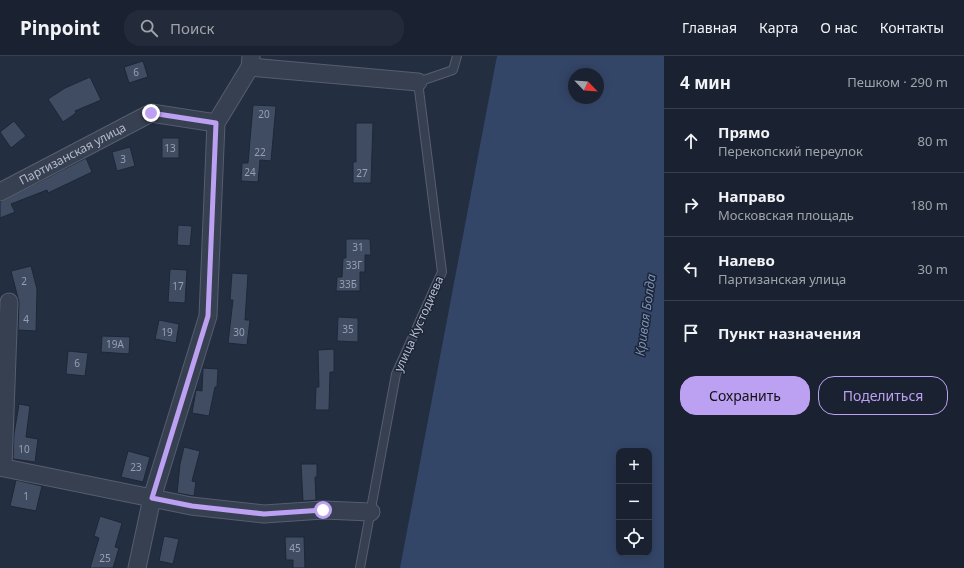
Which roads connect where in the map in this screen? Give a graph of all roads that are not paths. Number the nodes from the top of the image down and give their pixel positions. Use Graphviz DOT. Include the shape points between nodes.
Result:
graph roads {
  1 [pos="457,56"];
  2 [pos="250,61"];
  3 [pos="418,82"];
  4 [pos="216,123"];
  5 [pos="0,192"];
  6 [pos="9,302"];
  7 [pos="2,467"];
  8 [pos="152,498"];
  9 [pos="371,512"];
  10 [pos="137,568"];
  11 [pos="360,568"];
  1 -- 3 [label="lane" via="453,70"];
  2 -- 3 [label="street"];
  2 -- 4 [label="street"];
  3 -- 9 [label="lane, улица Кустодиева" via="442,272 396,374"];
  4 -- 5 [label="street, Партизанская улица" via="151,113"];
  4 -- 8 [label="street" via="208,316"];
  6 -- 7 [label="street"];
  7 -- 8 [label="street"];
  8 -- 9 [label="street" via="192,506 264,514 323,510"];
  8 -- 10 [label="street"];
  9 -- 11 [label="lane, улица Кустодиева"];
}
